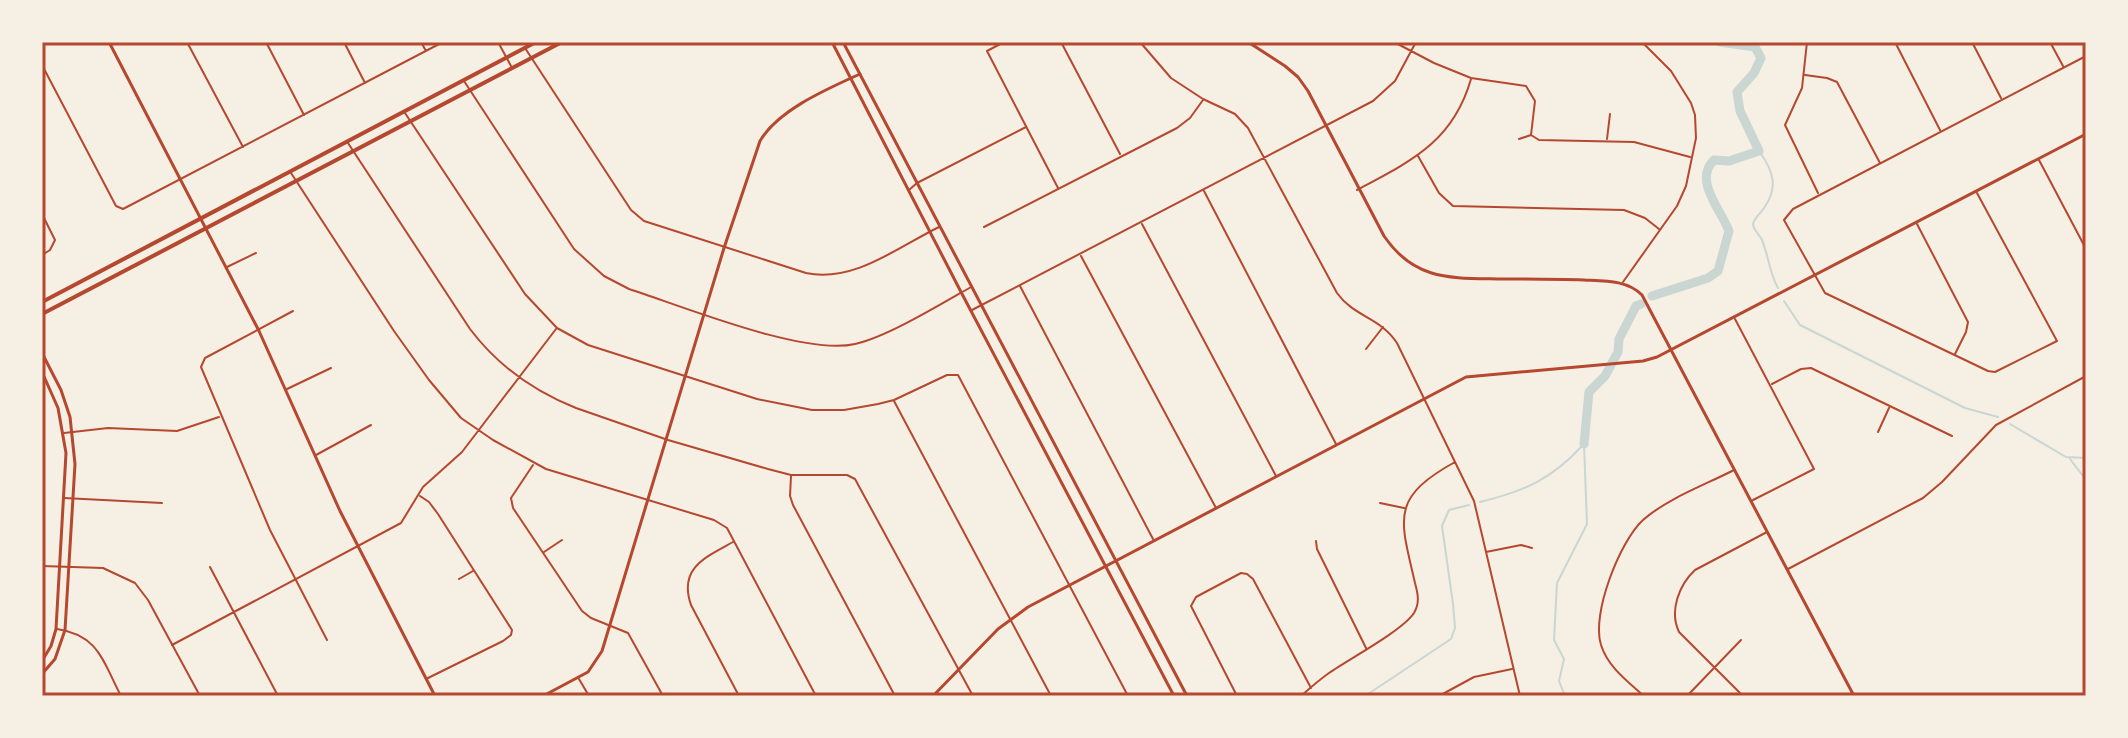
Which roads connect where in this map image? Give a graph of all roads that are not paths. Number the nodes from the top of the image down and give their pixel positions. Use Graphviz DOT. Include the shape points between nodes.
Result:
graph roads {
  1 [pos="109,42"];
  2 [pos="187,42"];
  3 [pos="266,42"];
  4 [pos="344,42"];
  5 [pos="421,42"];
  6 [pos="443,42"];
  7 [pos="498,42"];
  8 [pos="536,42"];
  9 [pos="562,42"];
  10 [pos="832,42"];
  11 [pos="843,42"];
  12 [pos="1004,42"];
  13 [pos="1061,42"];
  14 [pos="1140,42"];
  15 [pos="1248,42"];
  16 [pos="1394,42"];
  17 [pos="1416,42"];
  18 [pos="1642,42"];
  19 [pos="1807,42"];
  20 [pos="1895,42"];
  21 [pos="1972,42"];
  22 [pos="2050,42"];
  23 [pos="525,48"];
  24 [pos="426,51"];
  25 [pos="1411,52"];
  26 [pos="2086,56"];
  27 [pos="506,58"];
  28 [pos="531,58"];
  29 [pos="42,65"];
  30 [pos="512,68"];
  31 [pos="2064,68"];
  32 [pos="860,74"];
  33 [pos="1804,75"];
  34 [pos="851,78"];
  35 [pos="1471,78"];
  36 [pos="464,81"];
  37 [pos="365,83"];
  38 [pos="469,91"];
  39 [pos="1203,99"];
  40 [pos="2002,100"];
  41 [pos="405,111"];
  42 [pos="1610,114"];
  43 [pos="304,115"];
  44 [pos="411,121"];
  45 [pos="887,125"];
  46 [pos="1027,126"];
  47 [pos="1325,126"];
  48 [pos="878,130"];
  49 [pos="1941,131"];
  50 [pos="2086,134"];
  51 [pos="1531,135"];
  52 [pos="1519,139"];
  53 [pos="1607,140"];
  54 [pos="347,142"];
  55 [pos="243,147"];
  56 [pos="353,151"];
  57 [pos="1120,156"];
  58 [pos="1418,156"];
  59 [pos="1264,157"];
  60 [pos="1691,157"];
  61 [pos="2038,159"];
  62 [pos="1880,163"];
  63 [pos="290,172"];
  64 [pos="181,180"];
  65 [pos="296,181"];
  66 [pos="917,183"];
  67 [pos="1058,188"];
  68 [pos="909,190"];
  69 [pos="1204,190"];
  70 [pos="1357,190"];
  71 [pos="1976,192"];
  72 [pos="1819,195"];
  73 [pos="42,214"];
  74 [pos="201,219"];
  75 [pos="1142,222"];
  76 [pos="1916,223"];
  77 [pos="940,226"];
  78 [pos="984,227"];
  79 [pos="206,229"];
  80 [pos="1659,229"];
  81 [pos="930,232"];
  82 [pos="724,248"];
  83 [pos="2086,249"];
  84 [pos="256,253"];
  85 [pos="42,255"];
  86 [pos="1081,255"];
  87 [pos="227,267"];
  88 [pos="1814,276"];
  89 [pos="1622,283"];
  90 [pos="1020,285"];
  91 [pos="972,286"];
  92 [pos="961,292"];
  93 [pos="42,302"];
  94 [pos="981,305"];
  95 [pos="293,311"];
  96 [pos="971,311"];
  97 [pos="42,314"];
  98 [pos="704,314"];
  99 [pos="1734,317"];
  100 [pos="1384,326"];
  101 [pos="557,328"];
  102 [pos="259,331"];
  103 [pos="1366,349"];
  104 [pos="1673,349"];
  105 [pos="42,353"];
  106 [pos="1955,355"];
  107 [pos="331,368"];
  108 [pos="42,372"];
  109 [pos="684,376"];
  110 [pos="2086,376"];
  111 [pos="518,378"];
  112 [pos="58,383"];
  113 [pos="1770,384"];
  114 [pos="50,388"];
  115 [pos="287,389"];
  116 [pos="1424,399"];
  117 [pos="894,400"];
  118 [pos="1890,407"];
  119 [pos="220,416"];
  120 [pos="371,425"];
  121 [pos="479,431"];
  122 [pos="73,432"];
  123 [pos="1878,432"];
  124 [pos="64,433"];
  125 [pos="1952,436"];
  126 [pos="668,440"];
  127 [pos="1337,445"];
  128 [pos="314,456"];
  129 [pos="1456,462"];
  130 [pos="533,464"];
  131 [pos="1735,469"];
  132 [pos="791,475"];
  133 [pos="1277,476"];
  134 [pos="418,495"];
  135 [pos="64,498"];
  136 [pos="73,499"];
  137 [pos="647,501"];
  138 [pos="1752,501"];
  139 [pos="162,503"];
  140 [pos="1380,503"];
  141 [pos="1216,508"];
  142 [pos="1405,509"];
  143 [pos="1768,531"];
  144 [pos="562,540"];
  145 [pos="1154,540"];
  146 [pos="734,541"];
  147 [pos="1316,541"];
  148 [pos="359,546"];
  149 [pos="1532,548"];
  150 [pos="543,552"];
  151 [pos="1486,552"];
  152 [pos="1115,560"];
  153 [pos="1105,565"];
  154 [pos="42,566"];
  155 [pos="60,567"];
  156 [pos="69,567"];
  157 [pos="210,567"];
  158 [pos="1787,569"];
  159 [pos="474,570"];
  160 [pos="294,579"];
  161 [pos="459,579"];
  162 [pos="1070,584"];
  163 [pos="235,612"];
  164 [pos="1011,619"];
  165 [pos="608,625"];
  166 [pos="56,629"];
  167 [pos="65,630"];
  168 [pos="327,640"];
  169 [pos="1741,640"];
  170 [pos="172,645"];
  171 [pos="1366,649"];
  172 [pos="42,661"];
  173 [pos="959,668"];
  174 [pos="1715,668"];
  175 [pos="1513,669"];
  176 [pos="42,674"];
  177 [pos="579,678"];
  178 [pos="426,679"];
  179 [pos="1311,688"];
  180 [pos="121,696"];
  181 [pos="200,696"];
  182 [pos="278,696"];
  183 [pos="435,696"];
  184 [pos="543,696"];
  185 [pos="589,696"];
  186 [pos="663,696"];
  187 [pos="739,696"];
  188 [pos="816,696"];
  189 [pos="895,696"];
  190 [pos="933,696"];
  191 [pos="973,696"];
  192 [pos="1051,696"];
  193 [pos="1128,696"];
  194 [pos="1174,696"];
  195 [pos="1187,696"];
  196 [pos="1237,696"];
  197 [pos="1301,696"];
  198 [pos="1439,696"];
  199 [pos="1520,696"];
  200 [pos="1644,696"];
  201 [pos="1687,696"];
  202 [pos="1743,696"];
  203 [pos="1854,696"];
  1 -- 64 [label="street"];
  2 -- 55 [label="street"];
  3 -- 43 [label="street"];
  4 -- 37 [label="street"];
  5 -- 24 [label="street"];
  6 -- 24 [label="street"];
  7 -- 27 [label="street"];
  8 -- 23 [label="main road"];
  9 -- 28 [label="main road"];
  10 -- 34 [label="street"];
  11 -- 32 [label="street"];
  12 -- 46 [label="street" via="987,51"];
  13 -- 57 [label="street"];
  14 -- 39 [label="street" via="1171,78"];
  15 -- 47 [label="street" via="1298,77"];
  16 -- 25 [label="street"];
  17 -- 25 [label="street"];
  18 -- 60 [label="street" via="1671,71 1691,103 1696,126"];
  19 -- 33 [label="street"];
  20 -- 49 [label="street"];
  21 -- 40 [label="street"];
  22 -- 31 [label="street"];
  23 -- 27 [label="main road"];
  23 -- 28 [label="street"];
  24 -- 37 [label="street"];
  25 -- 35 [label="street"];
  25 -- 47 [label="street" via="1384,93"];
  26 -- 31 [label="street"];
  27 -- 30 [label="street"];
  27 -- 36 [label="main road"];
  28 -- 30 [label="main road"];
  28 -- 82 [label="street" via="636,214"];
  29 -- 64 [label="street" via="120,209"];
  30 -- 38 [label="main road"];
  31 -- 40 [label="street"];
  32 -- 34 [label="street"];
  32 -- 45 [label="street"];
  33 -- 62 [label="street" via="1837,82"];
  33 -- 72 [label="street" via="1785,125"];
  34 -- 48 [label="street"];
  34 -- 82 [label="street" via="785,113 769,128"];
  35 -- 51 [label="street" via="1526,86 1535,101"];
  35 -- 58 [label="street" via="1448,126"];
  36 -- 38 [label="street"];
  36 -- 41 [label="main road"];
  37 -- 43 [label="street"];
  38 -- 44 [label="main road"];
  38 -- 98 [label="street" via="589,264 618,285"];
  39 -- 57 [label="street" via="1184,123"];
  39 -- 59 [label="street" via="1242,120"];
  40 -- 49 [label="street"];
  41 -- 44 [label="street"];
  41 -- 54 [label="main road"];
  42 -- 53 [label="street"];
  43 -- 55 [label="street"];
  44 -- 56 [label="main road"];
  44 -- 101 [label="street" via="525,294"];
  45 -- 48 [label="street"];
  45 -- 66 [label="street"];
  46 -- 66 [label="street"];
  46 -- 67 [label="street"];
  47 -- 59 [label="street"];
  47 -- 70 [label="street"];
  48 -- 68 [label="street"];
  49 -- 62 [label="street"];
  50 -- 61 [label="street"];
  51 -- 52 [label="street"];
  51 -- 53 [label="street" via="1539,140"];
  53 -- 60 [label="street"];
  54 -- 56 [label="street"];
  54 -- 63 [label="main road"];
  55 -- 64 [label="street"];
  56 -- 65 [label="main road"];
  56 -- 111 [label="street" via="481,345"];
  57 -- 67 [label="street"];
  58 -- 70 [label="street"];
  58 -- 80 [label="street" via="1439,193 1453,206 1624,210"];
  59 -- 69 [label="street"];
  59 -- 100 [label="street" via="1344,303"];
  60 -- 80 [label="street" via="1686,186"];
  61 -- 71 [label="street"];
  61 -- 83 [label="street"];
  62 -- 72 [label="street"];
  63 -- 65 [label="street"];
  63 -- 74 [label="main road"];
  64 -- 74 [label="street"];
  65 -- 79 [label="main road"];
  65 -- 121 [label="street" via="429,380"];
  66 -- 68 [label="street"];
  66 -- 77 [label="street"];
  67 -- 78 [label="street"];
  68 -- 81 [label="street"];
  69 -- 75 [label="street"];
  69 -- 127 [label="street"];
  70 -- 89 [label="street" via="1399,256 1432,274"];
  71 -- 76 [label="street"];
  71 -- 106 [label="street" via="2057,341 2001,371 1988,371"];
  72 -- 88 [label="street" via="1784,218"];
  73 -- 85 [label="street" via="55,240"];
  74 -- 79 [label="street"];
  74 -- 93 [label="main road"];
  75 -- 86 [label="street"];
  75 -- 133 [label="street"];
  76 -- 88 [label="street"];
  76 -- 106 [label="street" via="1968,322"];
  77 -- 81 [label="street"];
  77 -- 91 [label="street"];
  79 -- 87 [label="street"];
  79 -- 97 [label="main road"];
  80 -- 89 [label="street"];
  81 -- 82 [label="street" via="832,277"];
  81 -- 92 [label="street"];
  82 -- 98 [label="street"];
  84 -- 87 [label="street"];
  86 -- 90 [label="street"];
  86 -- 141 [label="street"];
  87 -- 102 [label="street"];
  88 -- 99 [label="street"];
  88 -- 106 [label="street" via="1832,298"];
  89 -- 104 [label="street" via="1642,295"];
  90 -- 94 [label="street"];
  90 -- 145 [label="street"];
  91 -- 92 [label="street"];
  91 -- 94 [label="street"];
  92 -- 96 [label="street"];
  92 -- 98 [label="street" via="877,336 846,346 797,342"];
  94 -- 96 [label="street"];
  94 -- 152 [label="street"];
  95 -- 102 [label="street"];
  96 -- 153 [label="street"];
  98 -- 109 [label="street"];
  99 -- 104 [label="street"];
  99 -- 113 [label="street"];
  100 -- 103 [label="street"];
  100 -- 116 [label="street"];
  101 -- 109 [label="street" via="600,350"];
  101 -- 111 [label="street"];
  102 -- 115 [label="street"];
  102 -- 119 [label="street" via="202,361"];
  104 -- 116 [label="street" via="1643,361 1477,374"];
  104 -- 131 [label="street"];
  105 -- 112 [label="street"];
  107 -- 115 [label="street"];
  108 -- 114 [label="street"];
  109 -- 117 [label="street" via="798,409 844,410"];
  109 -- 126 [label="street"];
  110 -- 158 [label="street" via="1996,425 1923,498"];
  111 -- 121 [label="street"];
  111 -- 126 [label="street" via="561,402"];
  112 -- 114 [label="street"];
  112 -- 122 [label="street"];
  113 -- 118 [label="street" via="1811,368"];
  113 -- 138 [label="street" via="1814,469"];
  114 -- 124 [label="street"];
  115 -- 128 [label="street"];
  116 -- 127 [label="street"];
  116 -- 129 [label="street"];
  117 -- 162 [label="street" via="947,375 958,375"];
  117 -- 164 [label="street"];
  118 -- 123 [label="street"];
  118 -- 125 [label="street"];
  119 -- 122 [label="street" via="177,431"];
  119 -- 160 [label="street"];
  120 -- 128 [label="street"];
  121 -- 130 [label="street"];
  121 -- 134 [label="street"];
  122 -- 124 [label="street"];
  122 -- 136 [label="street"];
  124 -- 135 [label="street"];
  126 -- 132 [label="street"];
  126 -- 137 [label="street"];
  127 -- 133 [label="street"];
  128 -- 148 [label="street"];
  129 -- 142 [label="street" via="1417,487"];
  129 -- 151 [label="street" via="1474,501"];
  130 -- 137 [label="street"];
  130 -- 150 [label="street" via="511,502"];
  131 -- 138 [label="street"];
  131 -- 200 [label="street" via="1653,513 1623,547 1601,610 1599,637 1613,666"];
  132 -- 173 [label="street" via="855,479"];
  132 -- 189 [label="street" via="793,505"];
  133 -- 141 [label="street"];
  134 -- 148 [label="street" via="401,523"];
  134 -- 159 [label="street" via="438,514"];
  135 -- 136 [label="street"];
  135 -- 155 [label="street"];
  136 -- 139 [label="street"];
  136 -- 156 [label="street"];
  137 -- 146 [label="street" via="722,524"];
  137 -- 165 [label="street"];
  138 -- 143 [label="street"];
  140 -- 142 [label="street"];
  141 -- 145 [label="street"];
  142 -- 171 [label="street" via="1404,534 1419,598 1410,618"];
  143 -- 158 [label="street"];
  143 -- 174 [label="street" via="1695,570 1680,591 1675,624"];
  144 -- 150 [label="street"];
  145 -- 152 [label="street"];
  146 -- 187 [label="street" via="695,567 687,591"];
  146 -- 188 [label="street"];
  147 -- 171 [label="street"];
  148 -- 160 [label="street"];
  148 -- 178 [label="street"];
  149 -- 151 [label="street"];
  150 -- 165 [label="street" via="582,611"];
  151 -- 175 [label="street"];
  152 -- 153 [label="street"];
  152 -- 195 [label="street"];
  153 -- 162 [label="street"];
  153 -- 194 [label="street"];
  154 -- 155 [label="street"];
  155 -- 156 [label="street"];
  155 -- 166 [label="street"];
  156 -- 167 [label="street"];
  156 -- 170 [label="street" via="103,568 135,583"];
  157 -- 163 [label="street"];
  158 -- 203 [label="street"];
  159 -- 161 [label="street"];
  159 -- 178 [label="street" via="511,635"];
  160 -- 163 [label="street"];
  160 -- 168 [label="street"];
  162 -- 164 [label="street"];
  162 -- 193 [label="street"];
  163 -- 170 [label="street"];
  163 -- 182 [label="street"];
  164 -- 173 [label="street"];
  164 -- 192 [label="street"];
  165 -- 177 [label="street" via="598,660"];
  165 -- 186 [label="street" via="628,633"];
  166 -- 167 [label="street"];
  166 -- 172 [label="street"];
  167 -- 176 [label="street" via="55,659"];
  167 -- 180 [label="street" via="92,643"];
  169 -- 174 [label="street"];
  170 -- 181 [label="street"];
  171 -- 179 [label="street"];
  173 -- 190 [label="street"];
  173 -- 191 [label="street"];
  174 -- 201 [label="street"];
  174 -- 202 [label="street"];
  175 -- 198 [label="street" via="1474,677"];
  175 -- 199 [label="street"];
  177 -- 184 [label="street"];
  177 -- 185 [label="street"];
  178 -- 183 [label="street"];
  179 -- 196 [label="street" via="1251,576 1241,573 1193,599 1191,606"];
  179 -- 197 [label="street"];
}
